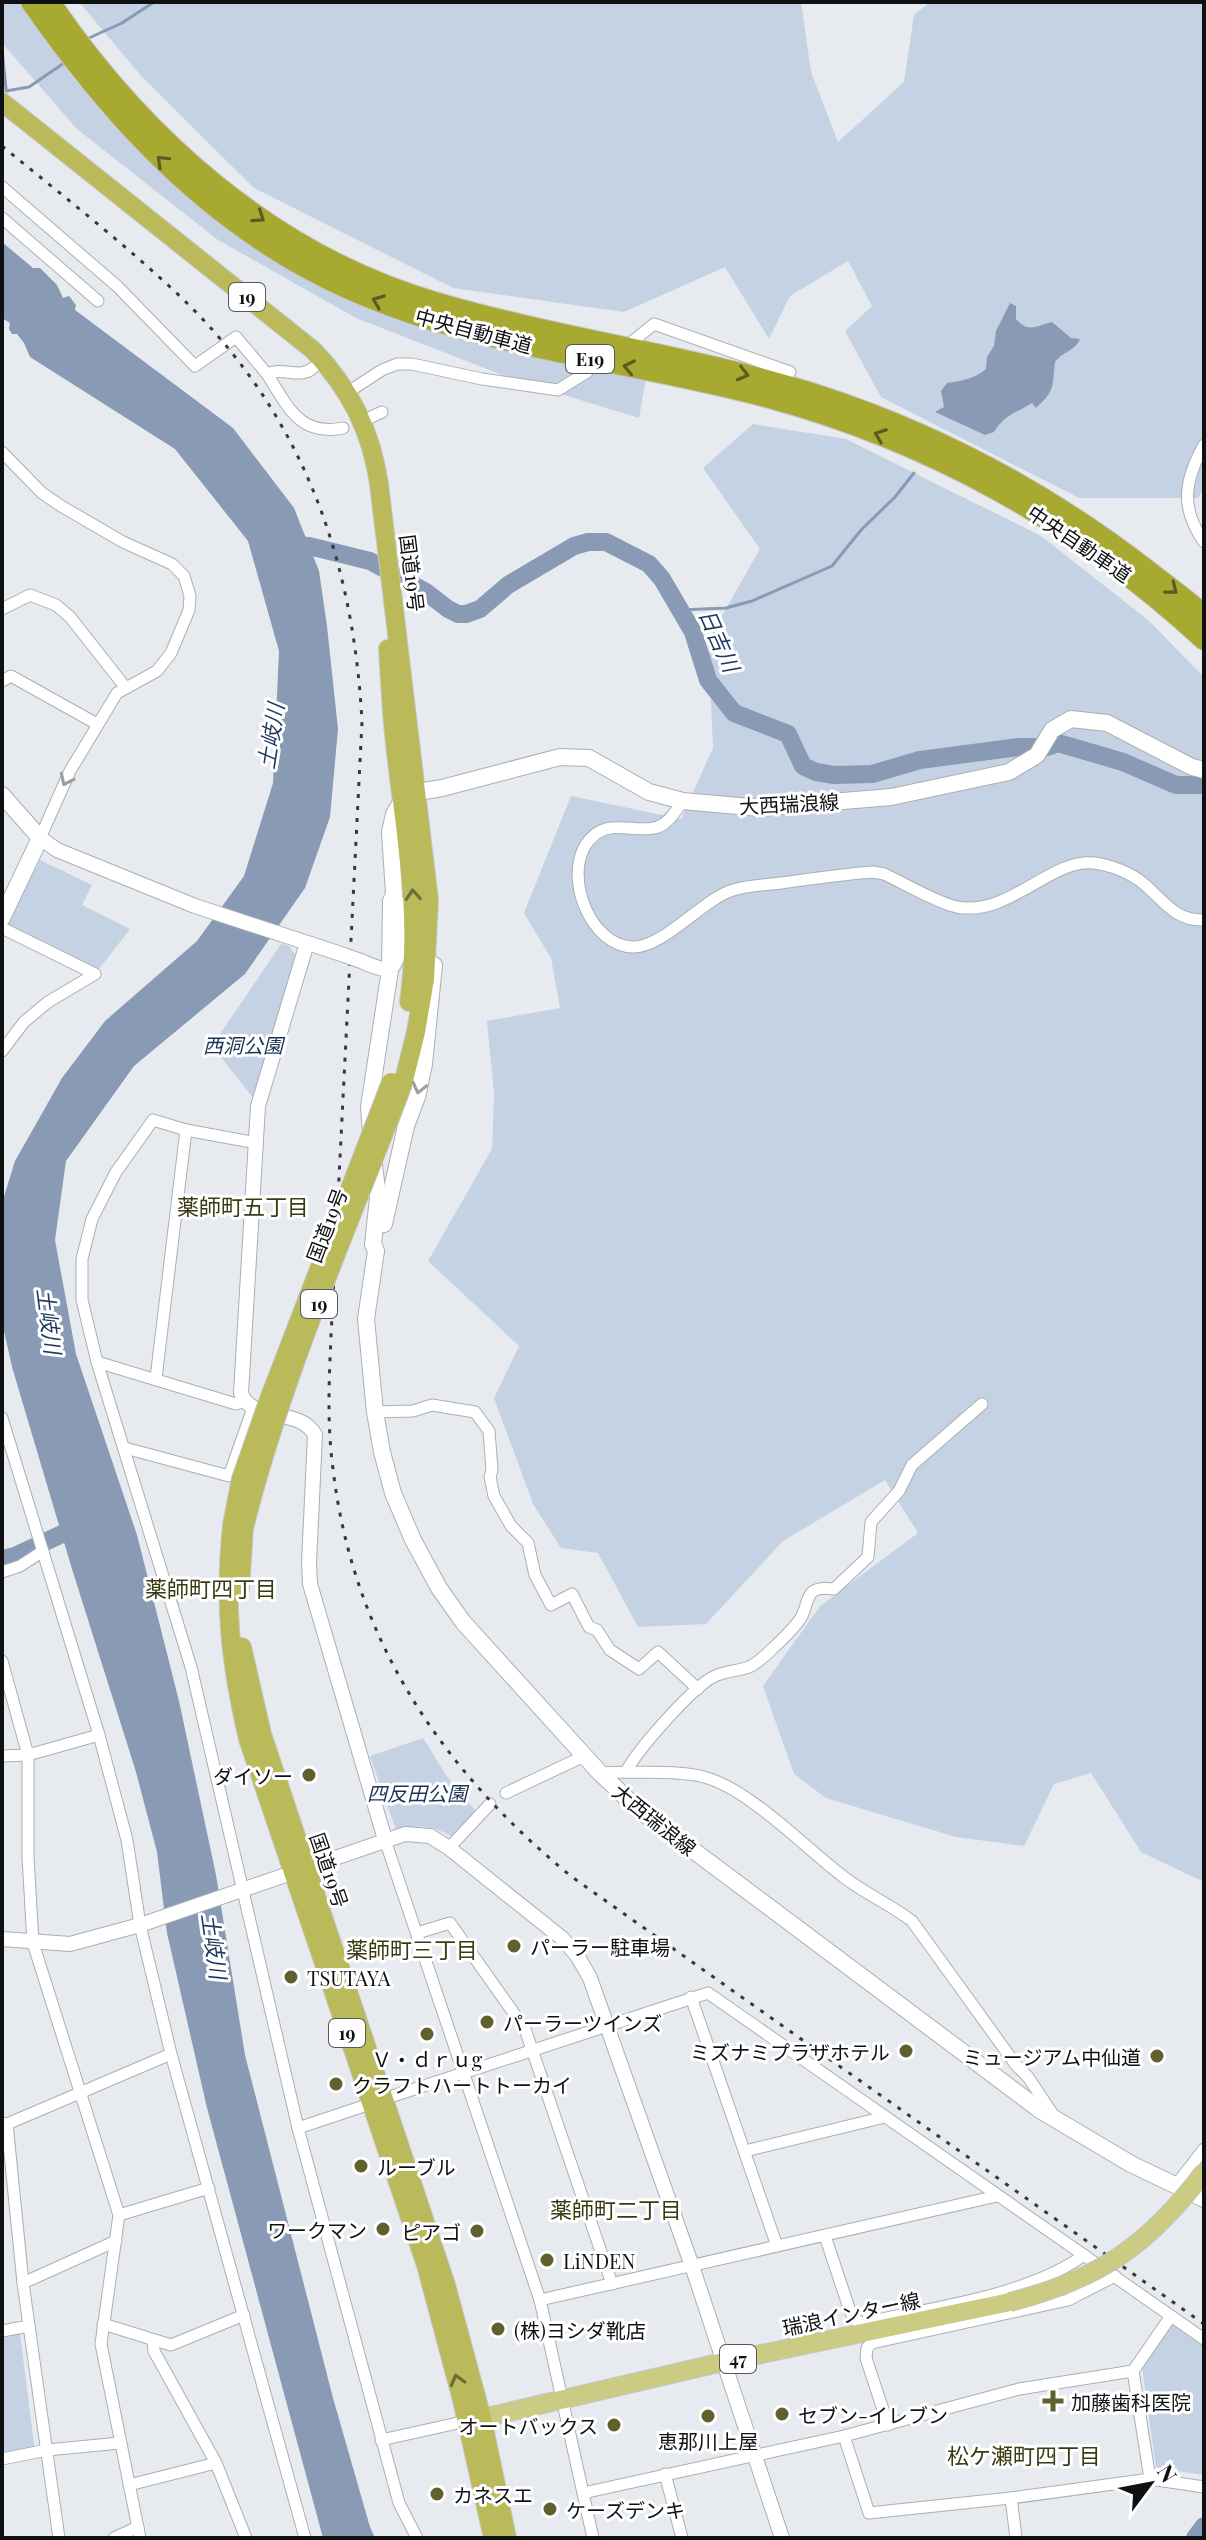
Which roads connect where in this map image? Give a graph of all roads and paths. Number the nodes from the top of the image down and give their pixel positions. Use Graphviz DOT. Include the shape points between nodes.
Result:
graph roads {
  1 [pos="31,2"];
  2 [pos="50,2"];
  3 [pos="3,108"];
  4 [pos="2,187"];
  5 [pos="2,218"];
  6 [pos="98,301"];
  7 [pos="633,341"];
  8 [pos="313,368"];
  9 [pos="587,372"];
  10 [pos="790,372"];
  11 [pos="267,374"];
  12 [pos="348,392"];
  13 [pos="382,412"];
  14 [pos="369,418"];
  15 [pos="343,428"];
  16 [pos="1204,445"];
  17 [pos="2,452"];
  18 [pos="1204,542"];
  19 [pos="382,552"];
  20 [pos="2,609"];
  21 [pos="1204,615"];
  22 [pos="1204,640"];
  23 [pos="2,681"];
  24 [pos="126,688"];
  25 [pos="97,724"];
  26 [pos="1204,770"];
  27 [pos="410,796"];
  28 [pos="683,801"];
  29 [pos="5,805"];
  30 [pos="40,838"];
  31 [pos="394,894"];
  32 [pos="429,900"];
  33 [pos="2,918"];
  34 [pos="1204,920"];
  35 [pos="2,928"];
  36 [pos="390,935"];
  37 [pos="307,943"];
  38 [pos="362,961"];
  39 [pos="390,970"];
  40 [pos="2,1051"];
  41 [pos="397,1083"];
  42 [pos="406,1126"];
  43 [pos="370,1127"];
  44 [pos="186,1130"];
  45 [pos="257,1143"];
  46 [pos="376,1251"];
  47 [pos="97,1362"];
  48 [pos="156,1378"];
  49 [pos="982,1404"];
  50 [pos="249,1405"];
  51 [pos="375,1412"];
  52 [pos="2,1418"];
  53 [pos="125,1448"];
  54 [pos="43,1551"];
  55 [pos="2,1572"];
  56 [pos="2,1661"];
  57 [pos="698,1689"];
  58 [pos="99,1735"];
  59 [pos="28,1755"];
  60 [pos="2,1756"];
  61 [pos="584,1756"];
  62 [pos="626,1772"];
  63 [pos="600,1773"];
  64 [pos="506,1793"];
  65 [pos="490,1804"];
  66 [pos="386,1843"];
  67 [pos="449,1848"];
  68 [pos="300,1872"];
  69 [pos="243,1891"];
  70 [pos="144,1924"];
  71 [pos="417,1933"];
  72 [pos="2,1939"];
  73 [pos="33,1943"];
  74 [pos="691,1997"];
  75 [pos="608,2025"];
  76 [pos="533,2050"];
  77 [pos="171,2054"];
  78 [pos="464,2072"];
  79 [pos="81,2093"];
  80 [pos="393,2096"];
  81 [pos="361,2107"];
  82 [pos="885,2117"];
  83 [pos="1056,2120"];
  84 [pos="4,2124"];
  85 [pos="298,2128"];
  86 [pos="1204,2149"];
  87 [pos="745,2151"];
  88 [pos="1204,2172"];
  89 [pos="1176,2185"];
  90 [pos="209,2188"];
  91 [pos="997,2196"];
  92 [pos="1204,2199"];
  93 [pos="119,2215"];
  94 [pos="825,2236"];
  95 [pos="116,2241"];
  96 [pos="777,2246"];
  97 [pos="1084,2255"];
  98 [pos="692,2266"];
  99 [pos="1115,2276"];
  100 [pos="23,2283"];
  101 [pos="612,2284"];
  102 [pos="540,2300"];
  103 [pos="244,2315"];
  104 [pos="1171,2316"];
  105 [pos="103,2324"];
  106 [pos="29,2326"];
  107 [pos="2,2331"];
  108 [pos="1204,2339"];
  109 [pos="153,2340"];
  110 [pos="723,2362"];
  111 [pos="1133,2371"];
  112 [pos="562,2398"];
  113 [pos="475,2420"];
  114 [pos="888,2425"];
  115 [pos="844,2436"];
  116 [pos="381,2440"];
  117 [pos="120,2443"];
  118 [pos="47,2450"];
  119 [pos="755,2455"];
  120 [pos="2,2459"];
  121 [pos="216,2463"];
  122 [pos="665,2474"];
  123 [pos="1150,2479"];
  124 [pos="129,2485"];
  125 [pos="1204,2487"];
  126 [pos="583,2493"];
  127 [pos="1011,2498"];
  128 [pos="139,2532"];
  129 [pos="59,2538"];
  130 [pos="114,2538"];
  131 [pos="246,2538"];
  132 [pos="305,2538"];
  133 [pos="417,2538"];
  134 [pos="493,2538"];
  135 [pos="507,2538"];
  136 [pos="593,2538"];
  137 [pos="682,2538"];
  138 [pos="782,2538"];
  139 [pos="1016,2538"];
  22 -- 1 [label="highway, 中央自動車道 / E19, one-way" via="1067,532 1003,491 912,447 763,397 423,318 297,262 220,212 154,154 81,71"];
  2 -- 21 [label="highway, 中央自動車道 / E19, one-way" via="94,63 160,135 229,196 306,246 431,301 740,373 886,419 1026,487 1124,552"];
  3 -- 8 [label="highway, 国道19号 / 19"];
  3 -- 12 [label="highway, 国道19号 / 19" via="313,350"];
  4 -- 11 [label="street" via="117,286 195,366 236,337"];
  5 -- 6 [label="street"];
  7 -- 10 [label="street" via="654,324"];
  8 -- 11 [label="street" via="302,374"];
  8 -- 19 [label="highway, 国道19号 / 19" via="353,427"];
  9 -- 12 [label="street" via="558,390 397,364"];
  11 -- 15 [label="street" via="301,422"];
  12 -- 19 [label="highway, 国道19号 / 19" via="376,464"];
  13 -- 14 [label="street"];
  16 -- 18 [label="street" via="1186,494 1194,528"];
  17 -- 24 [label="street" via="61,506 172,564 184,576 189,610 171,653 157,671"];
  19 -- 27 [label="highway, 国道19号 / 19" via="412,763"];
  20 -- 24 [label="street" via="30,595 56,605"];
  23 -- 25 [label="street" via="11,676"];
  24 -- 25 [label="street"];
  25 -- 30 [label="street, one-way"];
  26 -- 28 [label="main road, 大西瑞浪線" via="1107,723 1071,719 1052,730 1037,755 1009,772 891,797 760,808"];
  27 -- 28 [label="main road, 大西瑞浪線" via="575,756 589,758 649,792"];
  27 -- 31 [label="main road" via="394,814 390,832"];
  27 -- 32 [label="highway, 国道19号 / 19"];
  41 -- 27 [label="highway, 国道19号 / 19, one-way" via="414,953"];
  28 -- 34 [label="street" via="657,827 614,826 586,844 579,866 581,891 590,917 611,941 643,946 737,888 873,872 950,905 975,907 1020,894 1063,869 1091,862 1141,881 1181,917"];
  29 -- 30 [label="main road"];
  30 -- 33 [label="main road"];
  30 -- 37 [label="street" via="57,850 195,906"];
  31 -- 36 [label="main road"];
  31 -- 39 [label="street" via="400,942"];
  32 -- 41 [label="highway, 国道19号 / 19" via="416,1032"];
  32 -- 42 [label="main road, one-way" via="435,960 431,1013 417,1097"];
  35 -- 40 [label="street" via="95,974 48,1002"];
  36 -- 38 [label="street" via="386,951"];
  36 -- 39 [label="main road"];
  37 -- 38 [label="street, bridge"];
  37 -- 45 [label="street" via="258,1106"];
  38 -- 39 [label="street"];
  39 -- 43 [label="main road"];
  41 -- 68 [label="highway, 国道19号 / 19, bridge" via="238,1526 245,1668"];
  42 -- 43 [label="main road" via="401,1133"];
  42 -- 46 [label="main road"];
  43 -- 46 [label="main road" via="378,1198"];
  44 -- 45 [label="street"];
  44 -- 47 [label="street" via="153,1120 116,1172 92,1219 82,1259 82,1300"];
  44 -- 48 [label="street"];
  45 -- 50 [label="street" via="241,1393"];
  46 -- 51 [label="main road, 大西瑞浪線" via="366,1319"];
  47 -- 48 [label="street"];
  47 -- 53 [label="street"];
  48 -- 50 [label="street"];
  49 -- 57 [label="street" via="909,1470 899,1491 871,1522 870,1550 861,1566 834,1589 810,1594 803,1615 758,1662 712,1677"];
  50 -- 53 [label="street" via="229,1476"];
  50 -- 66 [label="street" via="304,1422 315,1435 310,1584"];
  51 -- 57 [label="street" via="432,1405 475,1412 489,1431 494,1496 528,1543 535,1575 551,1605 572,1594 589,1627 610,1650 639,1669 658,1652"];
  51 -- 61 [label="main road, 大西瑞浪線" via="393,1493 439,1588 463,1622"];
  52 -- 54 [label="street"];
  53 -- 69 [label="street" via="191,1667"];
  54 -- 55 [label="street"];
  54 -- 58 [label="street"];
  56 -- 59 [label="street"];
  57 -- 62 [label="street" via="643,1746"];
  58 -- 59 [label="street"];
  58 -- 70 [label="street"];
  59 -- 60 [label="street"];
  59 -- 73 [label="street"];
  61 -- 63 [label="main road, 大西瑞浪線"];
  61 -- 64 [label="street"];
  62 -- 63 [label="street"];
  62 -- 83 [label="street" via="713,1781 903,1914"];
  63 -- 83 [label="main road, 大西瑞浪線" via="729,1880"];
  65 -- 67 [label="street"];
  66 -- 67 [label="street" via="420,1834"];
  66 -- 68 [label="street"];
  66 -- 71 [label="street"];
  67 -- 75 [label="street" via="563,1939 590,1978"];
  68 -- 69 [label="street"];
  68 -- 113 [label="highway, 国道19号 / 19" via="446,2285"];
  69 -- 70 [label="street"];
  69 -- 85 [label="street"];
  70 -- 73 [label="street" via="70,1944"];
  70 -- 77 [label="street"];
  71 -- 76 [label="street" via="450,1923 525,2029"];
  71 -- 78 [label="street"];
  72 -- 73 [label="street"];
  73 -- 79 [label="street"];
  74 -- 75 [label="street"];
  74 -- 82 [label="street" via="708,1993"];
  74 -- 87 [label="street"];
  75 -- 76 [label="street"];
  75 -- 98 [label="street"];
  76 -- 78 [label="street"];
  76 -- 101 [label="street"];
  77 -- 79 [label="street"];
  77 -- 90 [label="street"];
  78 -- 80 [label="street"];
  78 -- 102 [label="street"];
  79 -- 84 [label="street"];
  79 -- 93 [label="street"];
  81 -- 85 [label="street"];
  82 -- 87 [label="street"];
  82 -- 91 [label="street"];
  83 -- 89 [label="main road, 大西瑞浪線"];
  84 -- 100 [label="street"];
  85 -- 116 [label="street"];
  86 -- 89 [label="street"];
  87 -- 96 [label="street"];
  88 -- 110 [label="main road, 瑞浪インター線 / 47, bridge" via="1166,2219 1117,2259 1062,2286 1010,2302"];
  89 -- 92 [label="main road, 大西瑞浪線"];
  90 -- 93 [label="street"];
  90 -- 103 [label="street"];
  91 -- 94 [label="street"];
  91 -- 97 [label="street"];
  93 -- 95 [label="street"];
  94 -- 96 [label="street"];
  94 -- 97 [label="street" via="850,2311 863,2323 1006,2291"];
  95 -- 100 [label="street"];
  95 -- 105 [label="street"];
  96 -- 98 [label="street"];
  97 -- 99 [label="street"];
  98 -- 101 [label="street"];
  98 -- 110 [label="street"];
  99 -- 104 [label="street"];
  99 -- 114 [label="street" via="1068,2300 872,2343 866,2358"];
  100 -- 106 [label="street"];
  101 -- 102 [label="street"];
  102 -- 112 [label="street"];
  103 -- 109 [label="street" via="171,2345"];
  103 -- 132 [label="street"];
  104 -- 108 [label="street"];
  104 -- 111 [label="street"];
  105 -- 109 [label="street"];
  105 -- 117 [label="street" via="101,2344"];
  106 -- 107 [label="street"];
  106 -- 118 [label="street"];
  109 -- 121 [label="street" via="154,2351"];
  110 -- 112 [label="main road, 瑞浪インター線 / 47"];
  110 -- 119 [label="street"];
  111 -- 114 [label="street" via="1019,2389"];
  111 -- 123 [label="street"];
  112 -- 113 [label="main road, 瑞浪インター線 / 47"];
  112 -- 126 [label="street"];
  113 -- 116 [label="street"];
  113 -- 134 [label="highway, 国道19号 / 19"];
  113 -- 135 [label="highway, 国道19号 / 19"];
  114 -- 115 [label="street"];
  115 -- 119 [label="street"];
  115 -- 127 [label="street" via="869,2513"];
  116 -- 133 [label="street" via="399,2503"];
  117 -- 118 [label="street"];
  117 -- 124 [label="street"];
  118 -- 120 [label="street"];
  118 -- 129 [label="street"];
  119 -- 122 [label="street"];
  119 -- 138 [label="street"];
  121 -- 124 [label="street"];
  121 -- 131 [label="street"];
  122 -- 126 [label="street"];
  122 -- 137 [label="street"];
  123 -- 125 [label="street"];
  123 -- 127 [label="street"];
  124 -- 128 [label="street"];
  126 -- 136 [label="street"];
  127 -- 139 [label="street"];
  128 -- 130 [label="street"];
}
